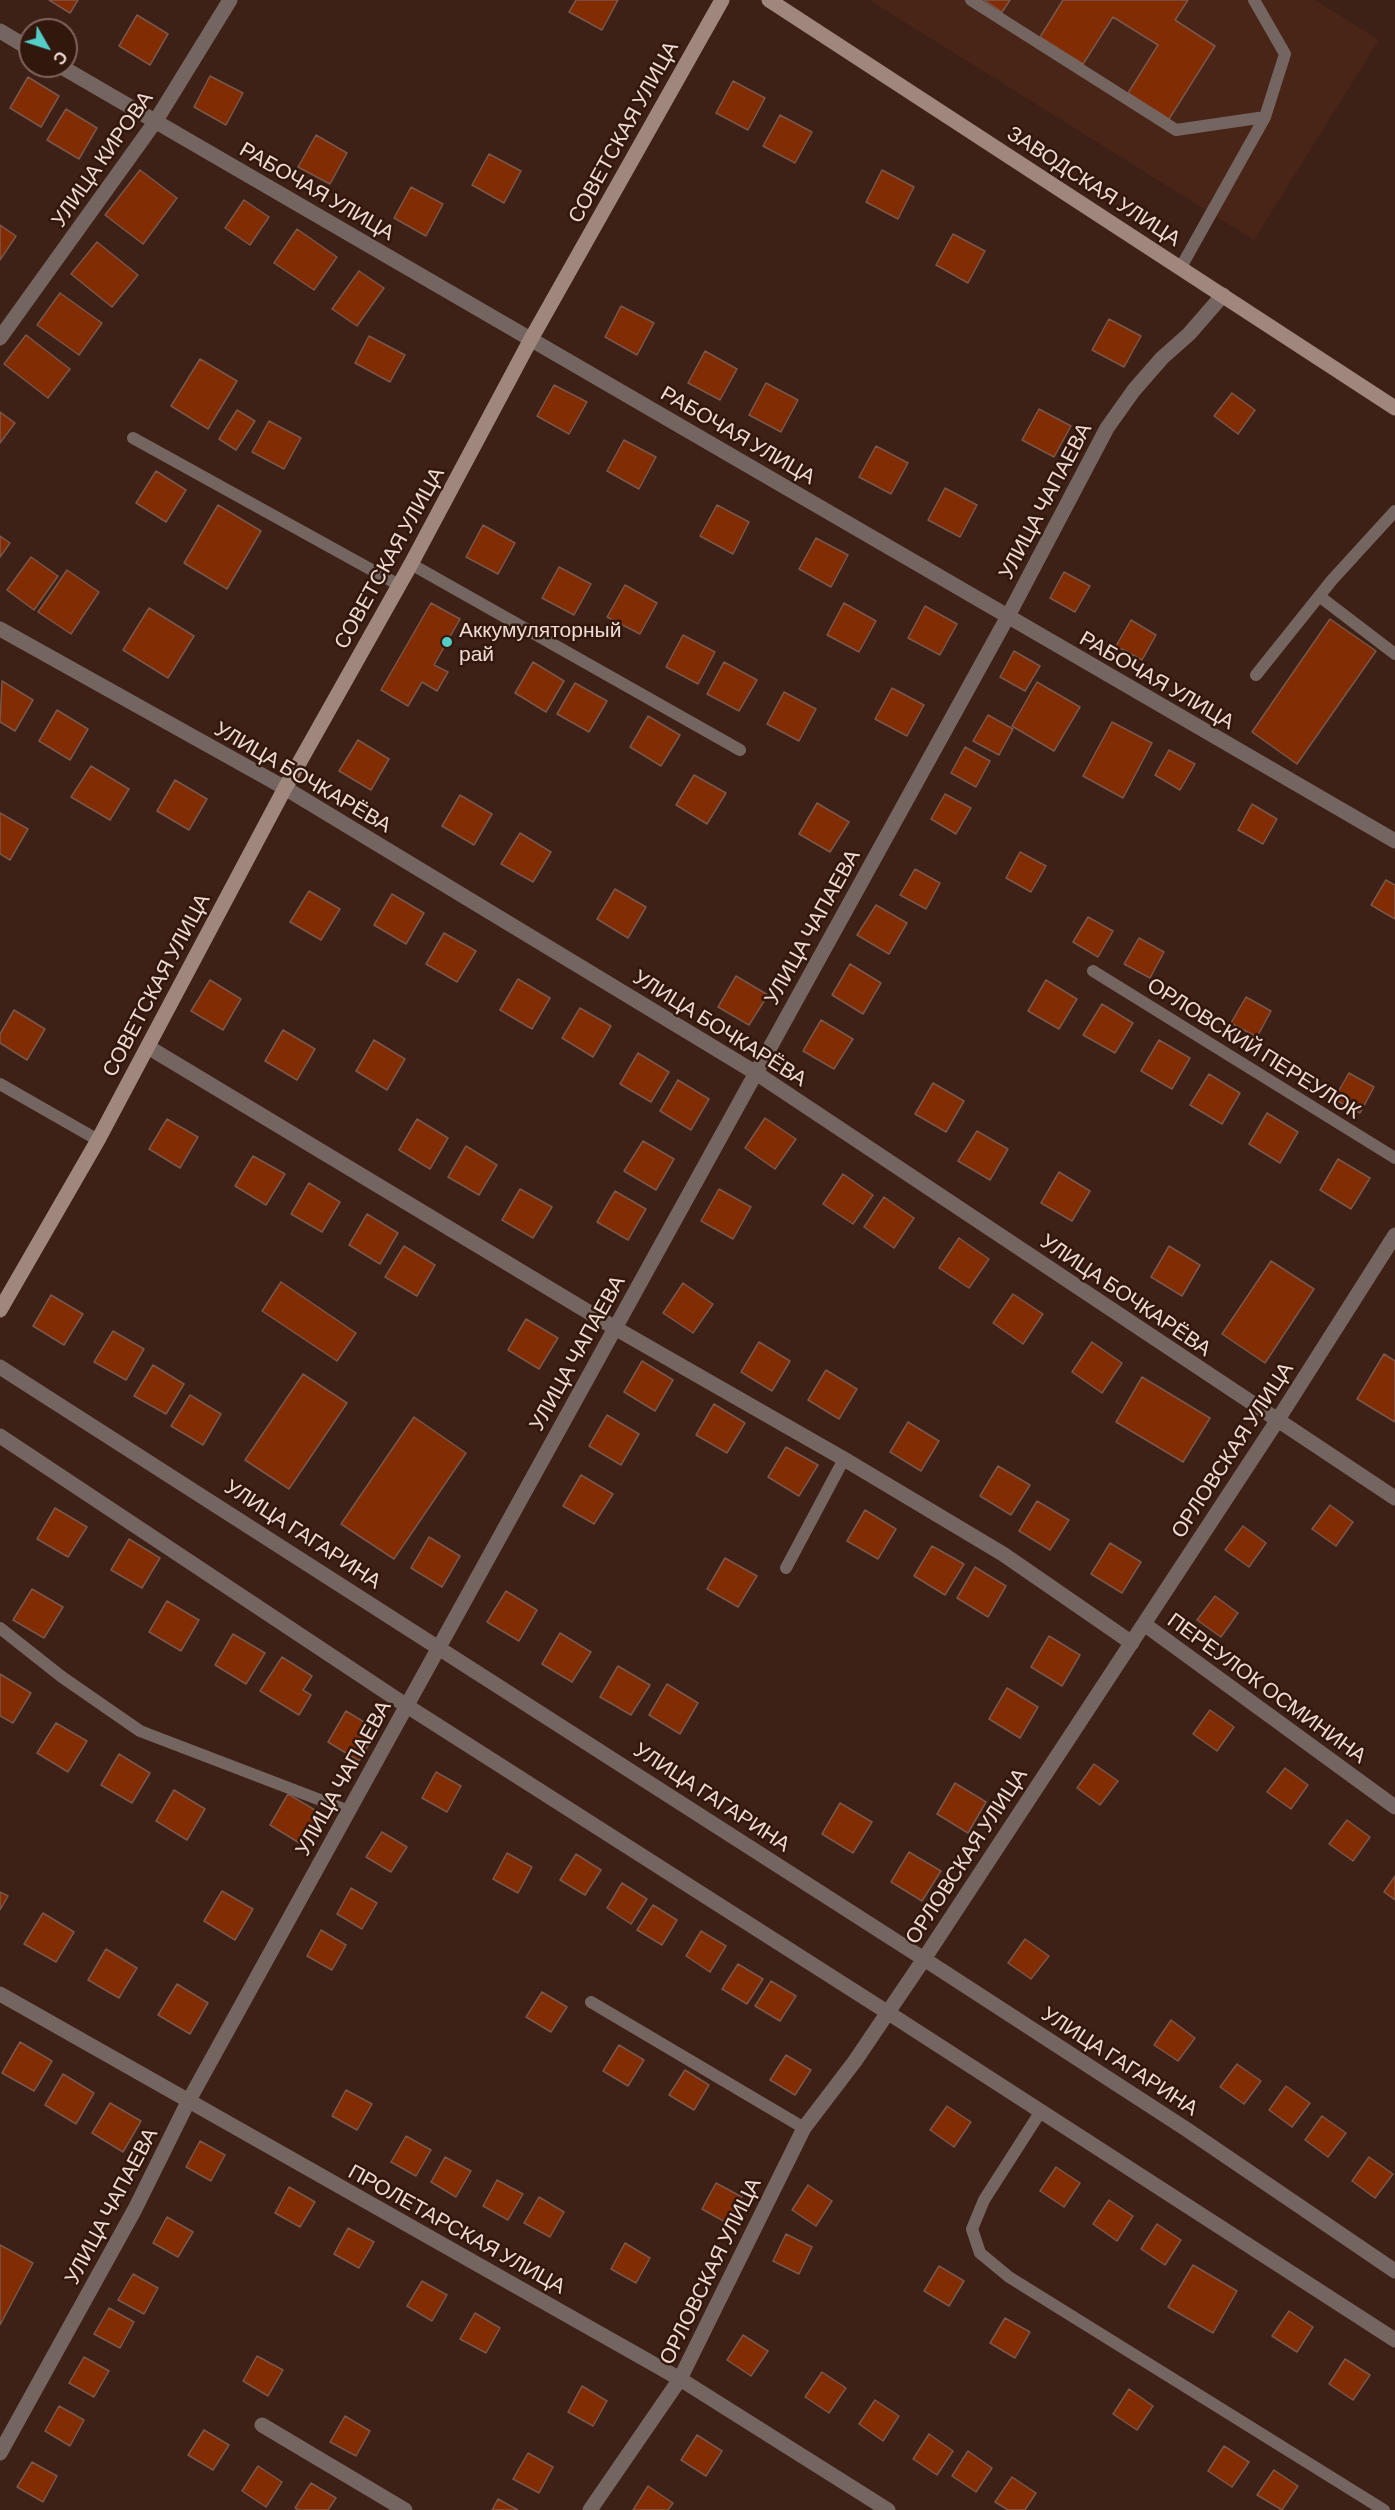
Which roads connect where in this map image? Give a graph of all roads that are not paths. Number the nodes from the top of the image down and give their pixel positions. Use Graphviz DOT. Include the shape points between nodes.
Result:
graph roads {
  1 [pos="230,0"];
  2 [pos="722,0"];
  3 [pos="769,0"];
  4 [pos="971,0"];
  5 [pos="1254,0"];
  6 [pos="0,31"];
  7 [pos="18,42"];
  8 [pos="78,76"];
  9 [pos="1265,117"];
  10 [pos="156,122"];
  11 [pos="1180,267"];
  12 [pos="1223,295"];
  13 [pos="0,338"];
  14 [pos="531,339"];
  15 [pos="1395,408"];
  16 [pos="133,438"];
  17 [pos="1395,511"];
  18 [pos="411,564"];
  19 [pos="399,585"];
  20 [pos="1319,596"];
  21 [pos="1007,618"];
  22 [pos="0,628"];
  23 [pos="1395,654"];
  24 [pos="1256,675"];
  25 [pos="740,750"];
  26 [pos="285,788"];
  27 [pos="1395,841"];
  28 [pos="1093,971"];
  29 [pos="147,1047"];
  30 [pos="756,1073"];
  31 [pos="0,1084"];
  32 [pos="98,1140"];
  33 [pos="1395,1158"];
  34 [pos="1395,1235"];
  35 [pos="0,1310"];
  36 [pos="615,1328"];
  37 [pos="0,1367"];
  38 [pos="1277,1421"];
  39 [pos="0,1436"];
  40 [pos="844,1459"];
  41 [pos="1395,1498"];
  42 [pos="786,1568"];
  43 [pos="1144,1624"];
  44 [pos="0,1628"];
  45 [pos="1132,1643"];
  46 [pos="439,1646"];
  47 [pos="407,1706"];
  48 [pos="1395,1807"];
  49 [pos="349,1811"];
  50 [pos="924,1959"];
  51 [pos="0,1994"];
  52 [pos="591,2002"];
  53 [pos="887,2012"];
  54 [pos="188,2102"];
  55 [pos="1041,2111"];
  56 [pos="804,2128"];
  57 [pos="1395,2271"];
  58 [pos="1395,2340"];
  59 [pos="680,2379"];
  60 [pos="262,2425"];
  61 [pos="0,2453"];
  62 [pos="405,2510"];
  63 [pos="590,2510"];
  64 [pos="888,2510"];
  65 [pos="1384,2510"];
  1 -- 10 [label="street, УЛИЦА КИРОВА"];
  2 -- 14 [label="street, СОВЕТСКАЯ УЛИЦА"];
  3 -- 11 [label="street, ЗАВОДСКАЯ УЛИЦА"];
  4 -- 9 [label="lane" via="1176,130"];
  5 -- 9 [label="lane" via="1285,54"];
  6 -- 7 [label="street"];
  8 -- 10 [label="street, РАБОЧАЯ УЛИЦА"];
  9 -- 11 [label="lane"];
  10 -- 13 [label="street, УЛИЦА КИРОВА"];
  10 -- 14 [label="street, РАБОЧАЯ УЛИЦА"];
  11 -- 12 [label="street, ЗАВОДСКАЯ УЛИЦА"];
  12 -- 15 [label="street, ЗАВОДСКАЯ УЛИЦА"];
  12 -- 21 [label="street, УЛИЦА ЧАПАЕВА" via="1134,390 1107,428"];
  14 -- 18 [label="street, СОВЕТСКАЯ УЛИЦА"];
  14 -- 21 [label="street, РАБОЧАЯ УЛИЦА"];
  16 -- 19 [label="lane"];
  17 -- 20 [label="lane"];
  18 -- 19 [label="street, СОВЕТСКАЯ УЛИЦА"];
  18 -- 25 [label="lane"];
  19 -- 26 [label="street, СОВЕТСКАЯ УЛИЦА"];
  20 -- 23 [label="lane"];
  20 -- 24 [label="lane"];
  21 -- 27 [label="street, РАБОЧАЯ УЛИЦА"];
  21 -- 30 [label="street, УЛИЦА ЧАПАЕВА"];
  22 -- 26 [label="street, УЛИЦА БОЧКАРЁВА"];
  26 -- 29 [label="street, СОВЕТСКАЯ УЛИЦА"];
  26 -- 30 [label="street, УЛИЦА БОЧКАРЁВА"];
  28 -- 33 [label="lane, ОРЛОВСКИЙ ПЕРЕУЛОК"];
  29 -- 32 [label="street, СОВЕТСКАЯ УЛИЦА"];
  29 -- 36 [label="street"];
  30 -- 36 [label="street, УЛИЦА ЧАПАЕВА"];
  30 -- 38 [label="street, УЛИЦА БОЧКАРЁВА"];
  31 -- 32 [label="lane"];
  32 -- 35 [label="street, СОВЕТСКАЯ УЛИЦА"];
  34 -- 38 [label="street, ОРЛОВСКАЯ УЛИЦА"];
  36 -- 40 [label="street"];
  36 -- 46 [label="street, УЛИЦА ЧАПАЕВА"];
  37 -- 46 [label="street, УЛИЦА ГАГАРИНА"];
  38 -- 41 [label="street, УЛИЦА БОЧКАРЁВА"];
  38 -- 43 [label="street, ОРЛОВСКАЯ УЛИЦА"];
  39 -- 47 [label="street"];
  40 -- 42 [label="lane"];
  40 -- 45 [label="street" via="1003,1554"];
  43 -- 45 [label="street, ОРЛОВСКАЯ УЛИЦА"];
  43 -- 48 [label="street, ПЕРЕУЛОК ОСМИНИНА"];
  44 -- 49 [label="lane" via="140,1731"];
  45 -- 50 [label="street, ОРЛОВСКАЯ УЛИЦА"];
  46 -- 47 [label="street, УЛИЦА ЧАПАЕВА"];
  46 -- 50 [label="street, УЛИЦА ГАГАРИНА"];
  47 -- 49 [label="street, УЛИЦА ЧАПАЕВА"];
  47 -- 53 [label="street"];
  49 -- 54 [label="street, УЛИЦА ЧАПАЕВА"];
  50 -- 53 [label="street, ОРЛОВСКАЯ УЛИЦА"];
  50 -- 57 [label="street, УЛИЦА ГАГАРИНА"];
  51 -- 54 [label="street, ПРОЛЕТАРСКАЯ УЛИЦА"];
  52 -- 56 [label="lane"];
  53 -- 55 [label="street"];
  53 -- 56 [label="street, ОРЛОВСКАЯ УЛИЦА"];
  54 -- 59 [label="street, ПРОЛЕТАРСКАЯ УЛИЦА"];
  54 -- 61 [label="street, УЛИЦА ЧАПАЕВА" via="135,2209"];
  55 -- 58 [label="street"];
  55 -- 65 [label="lane" via="980,2210 972,2229 980,2253 1009,2277"];
  56 -- 59 [label="street, ОРЛОВСКАЯ УЛИЦА"];
  59 -- 63 [label="street, ОРЛОВСКАЯ УЛИЦА"];
  59 -- 64 [label="street, ПРОЛЕТАРСКАЯ УЛИЦА"];
  60 -- 62 [label="street"];
}
